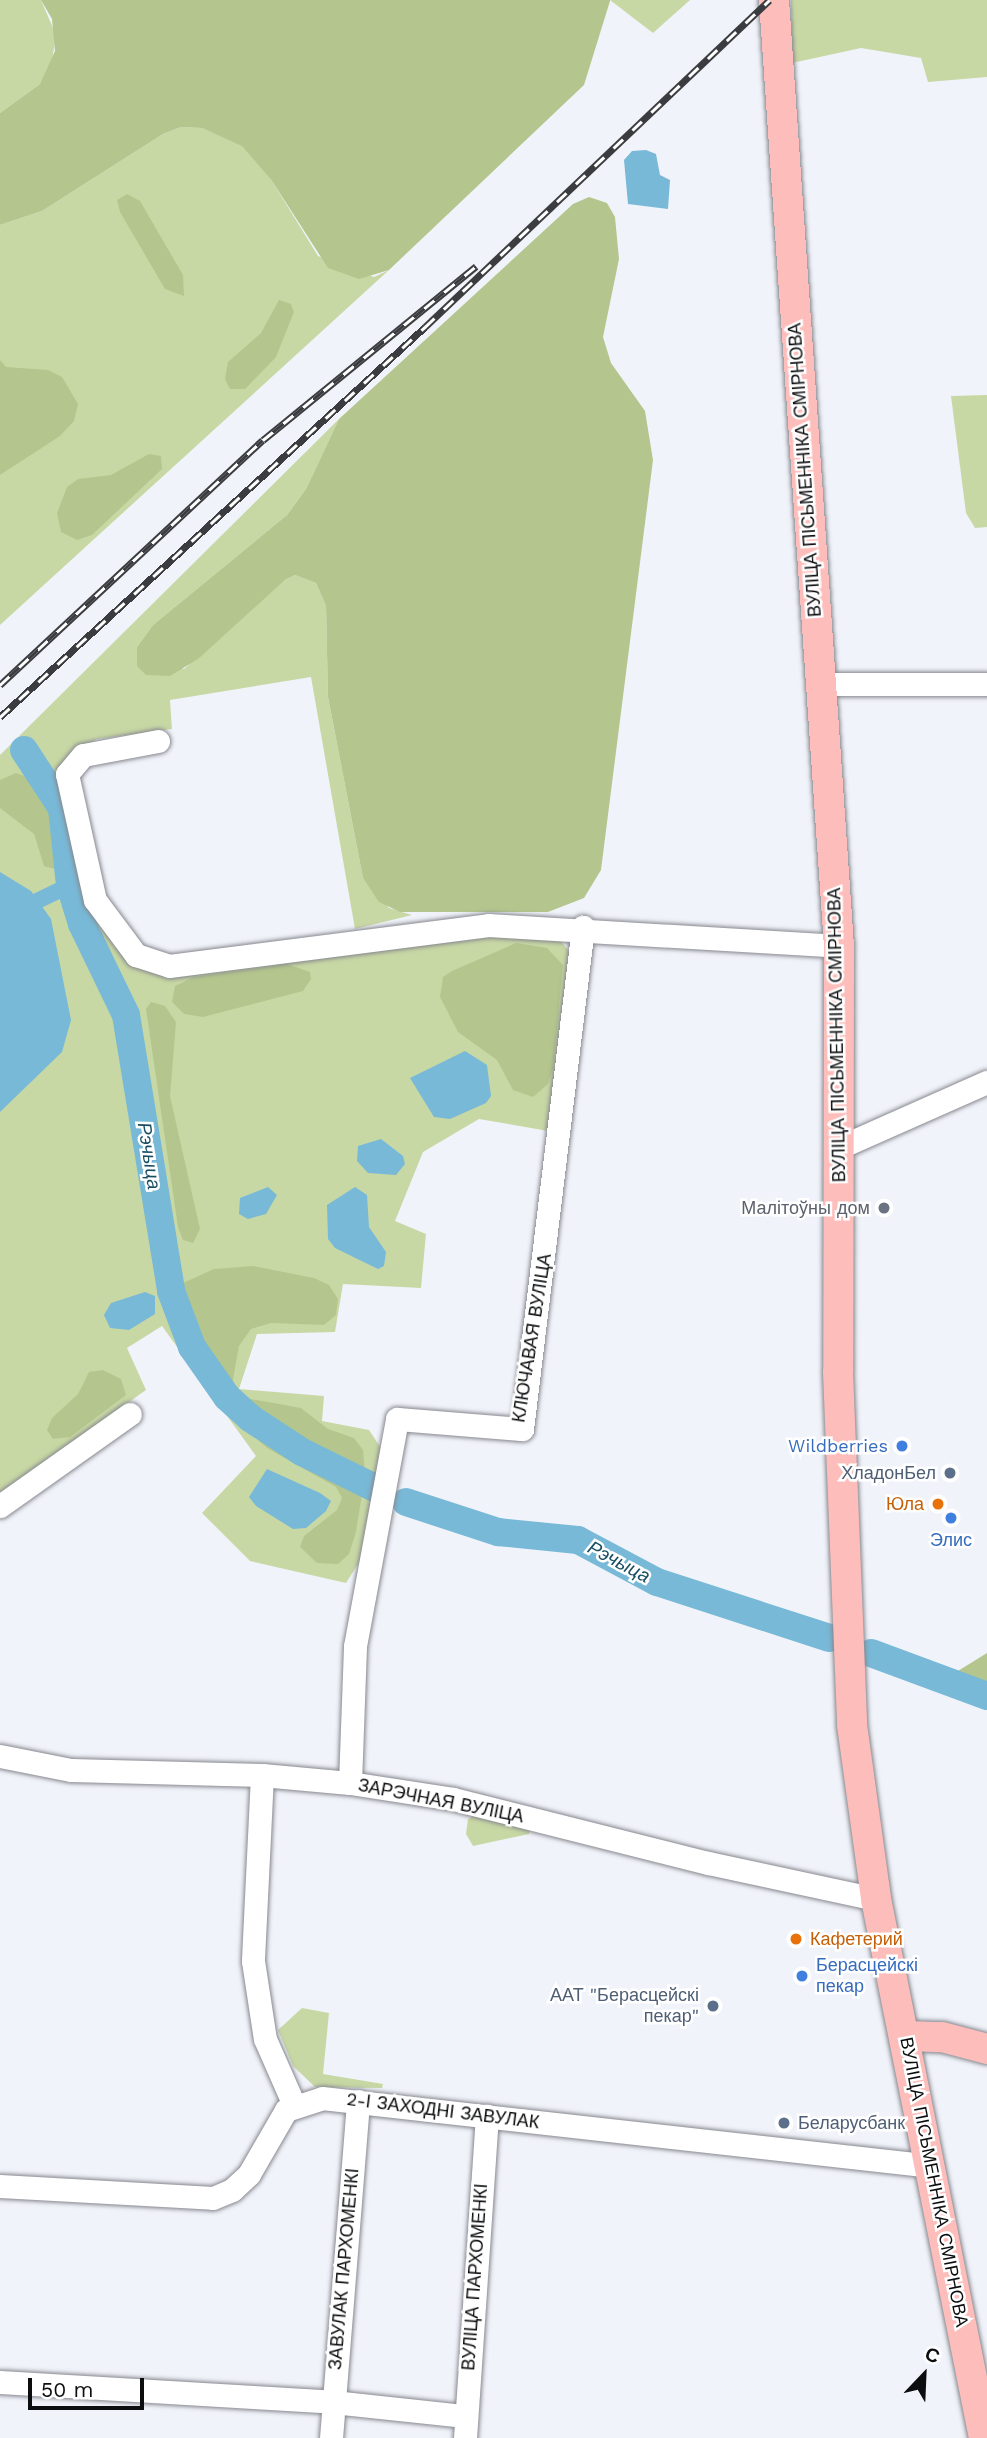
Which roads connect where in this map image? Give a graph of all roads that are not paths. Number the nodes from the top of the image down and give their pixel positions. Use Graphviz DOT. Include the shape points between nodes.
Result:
graph roads {
  1 [pos="774,0"];
  2 [pos="820,684"];
  3 [pos="987,684"];
  4 [pos="158,741"];
  5 [pos="583,928"];
  6 [pos="839,946"];
  7 [pos="987,1082"];
  8 [pos="841,1147"];
  9 [pos="130,1414"];
  10 [pos="0,1506"];
  11 [pos="0,1756"];
  12 [pos="262,1775"];
  13 [pos="350,1783"];
  14 [pos="876,1899"];
  15 [pos="906,2036"];
  16 [pos="987,2049"];
  17 [pos="358,2101"];
  18 [pos="294,2105"];
  19 [pos="487,2116"];
  20 [pos="932,2166"];
  21 [pos="0,2186"];
  22 [pos="0,2382"];
  23 [pos="333,2402"];
  24 [pos="465,2427"];
  25 [pos="331,2438"];
  26 [pos="984,2438"];
  1 -- 2 [label="main road, ВУЛІЦА ПІСЬМЕННІКА СМІРНОВА"];
  2 -- 3 [label="street"];
  2 -- 6 [label="main road, ВУЛІЦА ПІСЬМЕННІКА СМІРНОВА"];
  4 -- 5 [label="street" via="83,755 67,774 95,900 136,955 169,966 488,925"];
  5 -- 6 [label="street"];
  5 -- 13 [label="street, КЛЮЧАВАЯ ВУЛІЦА" via="522,1430 397,1419 355,1646"];
  6 -- 8 [label="main road, ВУЛІЦА ПІСЬМЕННІКА СМІРНОВА"];
  7 -- 8 [label="street"];
  8 -- 14 [label="main road, ВУЛІЦА ПІСЬМЕННІКА СМІРНОВА" via="838,1372 843,1556 852,1725"];
  9 -- 10 [label="street"];
  11 -- 12 [label="street, ЗАРЭЧНАЯ ВУЛІЦА" via="71,1770"];
  12 -- 13 [label="street, ЗАРЭЧНАЯ ВУЛІЦА"];
  12 -- 18 [label="street" via="253,1961 265,2039"];
  13 -- 14 [label="street, ЗАРЭЧНАЯ ВУЛІЦА" via="453,1799 708,1863"];
  14 -- 15 [label="main road, ВУЛІЦА ПІСЬМЕННІКА СМІРНОВА"];
  15 -- 16 [label="main road" via="950,2038"];
  15 -- 20 [label="main road, ВУЛІЦА ПІСЬМЕННІКА СМІРНОВА"];
  17 -- 18 [label="street, 2-І ЗАХОДНІ ЗАВУЛАК" via="322,2098"];
  17 -- 19 [label="street, 2-І ЗАХОДНІ ЗАВУЛАК"];
  17 -- 23 [label="street, ЗАВУЛАК ПАРХОМЕНКІ"];
  18 -- 21 [label="street" via="278,2118 248,2175 232,2190 213,2198"];
  19 -- 20 [label="street, 2-І ЗАХОДНІ ЗАВУЛАК"];
  19 -- 24 [label="street, ВУЛІЦА ПАРХОМЕНКІ"];
  20 -- 26 [label="main road, ВУЛІЦА ПІСЬМЕННІКА СМІРНОВА"];
  22 -- 23 [label="street"];
  23 -- 24 [label="street"];
  23 -- 25 [label="street, ЗАВУЛАК ПАРХОМЕНКІ"];
}
